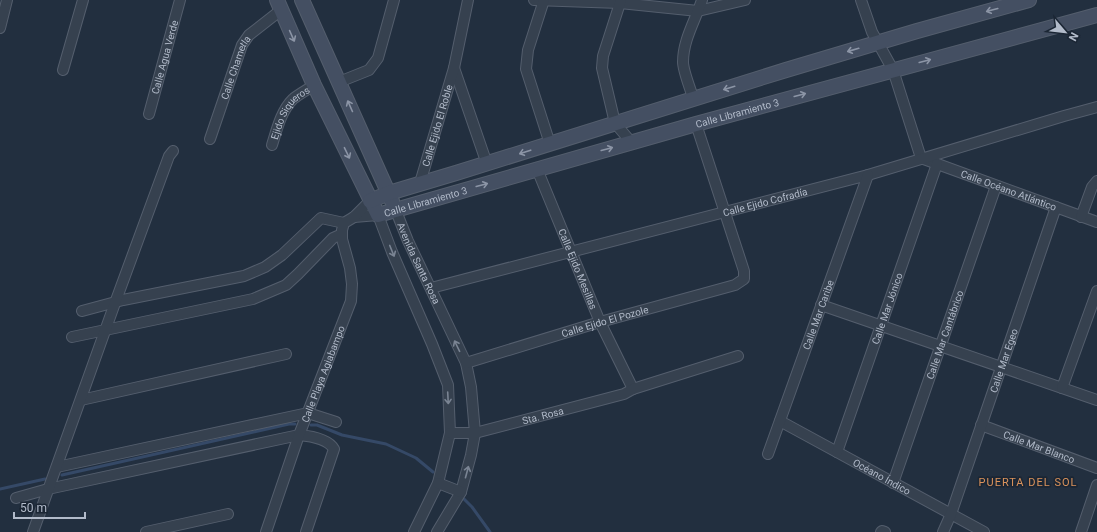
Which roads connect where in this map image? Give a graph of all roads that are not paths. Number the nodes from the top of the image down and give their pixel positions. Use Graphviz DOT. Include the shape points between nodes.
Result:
graph roads {
  1 [pos="7,0"];
  2 [pos="83,0"];
  3 [pos="180,0"];
  4 [pos="302,0"];
  5 [pos="394,0"];
  6 [pos="468,0"];
  7 [pos="540,0"];
  8 [pos="702,0"];
  9 [pos="745,0"];
  10 [pos="861,0"];
  11 [pos="1029,0"];
  12 [pos="621,2"];
  13 [pos="279,5"];
  14 [pos="698,11"];
  15 [pos="1097,15"];
  16 [pos="0,28"];
  17 [pos="879,43"];
  18 [pos="454,68"];
  19 [pos="63,70"];
  20 [pos="893,70"];
  21 [pos="339,82"];
  22 [pos="314,85"];
  23 [pos="693,98"];
  24 [pos="1097,108"];
  25 [pos="149,114"];
  26 [pos="615,123"];
  27 [pos="696,124"];
  28 [pos="210,139"];
  29 [pos="631,142"];
  30 [pos="550,144"];
  31 [pos="272,145"];
  32 [pos="173,150"];
  33 [pos="921,158"];
  34 [pos="487,164"];
  35 [pos="937,164"];
  36 [pos="538,170"];
  37 [pos="868,175"];
  38 [pos="1097,181"];
  39 [pos="420,183"];
  40 [pos="996,186"];
  41 [pos="389,193"];
  42 [pos="370,201"];
  43 [pos="1056,207"];
  44 [pos="396,210"];
  45 [pos="725,213"];
  46 [pos="378,215"];
  47 [pos="354,217"];
  48 [pos="1081,217"];
  49 [pos="1097,222"];
  50 [pos="344,223"];
  51 [pos="342,234"];
  52 [pos="571,253"];
  53 [pos="431,288"];
  54 [pos="1097,291"];
  55 [pos="115,303"];
  56 [pos="822,305"];
  57 [pos="82,311"];
  58 [pos="600,322"];
  59 [pos="880,325"];
  60 [pos="105,329"];
  61 [pos="72,337"];
  62 [pos="940,346"];
  63 [pos="286,354"];
  64 [pos="738,356"];
  65 [pos="466,364"];
  66 [pos="1001,367"];
  67 [pos="1062,388"];
  68 [pos="633,389"];
  69 [pos="81,400"];
  70 [pos="1097,400"];
  71 [pos="308,413"];
  72 [pos="780,421"];
  73 [pos="336,422"];
  74 [pos="981,425"];
  75 [pos="450,433"];
  76 [pos="475,433"];
  77 [pos="299,435"];
  78 [pos="837,452"];
  79 [pos="768,454"];
  80 [pos="57,468"];
  81 [pos="1097,468"];
  82 [pos="438,483"];
  83 [pos="893,483"];
  84 [pos="1097,485"];
  85 [pos="48,489"];
  86 [pos="461,492"];
  87 [pos="16,498"];
  88 [pos="228,514"];
  89 [pos="951,514"];
  90 [pos="33,532"];
  91 [pos="146,532"];
  92 [pos="266,532"];
  93 [pos="306,532"];
  94 [pos="414,532"];
  95 [pos="437,532"];
  96 [pos="881,532"];
  97 [pos="885,532"];
  98 [pos="943,532"];
  99 [pos="984,532"];
  100 [pos="1081,532"];
  1 -- 16 [label="street"];
  2 -- 19 [label="street"];
  3 -- 25 [label="street, Calle Agua Verde"];
  4 -- 21 [label="street, Avenida Santa Rosa"];
  5 -- 21 [label="street" via="378,58 369,70"];
  6 -- 18 [label="street, Calle Ejido El Roble"];
  7 -- 12 [label="street"];
  7 -- 30 [label="street" via="526,69"];
  8 -- 14 [label="street"];
  9 -- 14 [label="street"];
  10 -- 17 [label="street" via="872,32"];
  11 -- 17 [label="street, Calle Libramiento 3, one-way"];
  12 -- 14 [label="street"];
  12 -- 26 [label="street" via="602,62"];
  13 -- 22 [label="street, Avenida Santa Rosa, one-way"];
  13 -- 28 [label="street, Calle Chametla" via="242,45"];
  14 -- 23 [label="street" via="692,24 683,63"];
  20 -- 15 [label="street, Calle Libramiento 3, one-way"];
  17 -- 20 [label="street"];
  17 -- 23 [label="street, Calle Libramiento 3, one-way"];
  18 -- 34 [label="street, Calle Ejido El Roble"];
  18 -- 39 [label="street, Calle Ejido El Roble"];
  27 -- 20 [label="street, Calle Libramiento 3, one-way"];
  20 -- 33 [label="street"];
  41 -- 21 [label="street, Avenida Santa Rosa, one-way"];
  22 -- 31 [label="street, Ejido Siqueros" via="287,106"];
  22 -- 42 [label="street, Avenida Santa Rosa, one-way"];
  23 -- 26 [label="street, Calle Libramiento 3"];
  24 -- 33 [label="street, Calle Ejido Cofradía"];
  26 -- 29 [label="street"];
  26 -- 30 [label="street, Calle Libramiento 3"];
  27 -- 29 [label="street, Calle Libramiento 3"];
  27 -- 45 [label="street"];
  36 -- 29 [label="street, Calle Libramiento 3, one-way"];
  30 -- 34 [label="street, Calle Libramiento 3, one-way"];
  32 -- 55 [label="street"];
  33 -- 35 [label="street, Calle Océano Atlántico"];
  33 -- 37 [label="street, Calle Ejido Cofradía"];
  34 -- 39 [label="street, Calle Libramiento 3"];
  35 -- 40 [label="street, Calle Océano Atlántico"];
  35 -- 59 [label="street, Calle Mar Jónico"];
  44 -- 36 [label="street, Calle Libramiento 3, one-way"];
  36 -- 52 [label="street, Calle Ejido Mesillas"];
  37 -- 45 [label="street, Calle Ejido Cofradía"];
  37 -- 56 [label="street, Calle Mar Caribe"];
  38 -- 48 [label="street" via="1092,187"];
  39 -- 41 [label="street, Calle Libramiento 3"];
  40 -- 43 [label="street, Calle Océano Atlántico"];
  40 -- 62 [label="street, Calle Mar Cantábrico"];
  41 -- 42 [label="street, Calle Libramiento 3"];
  41 -- 44 [label="street, Avenida Santa Rosa"];
  42 -- 46 [label="street, Avenida Santa Rosa"];
  42 -- 47 [label="street"];
  43 -- 48 [label="street, Calle Océano Atlántico"];
  43 -- 66 [label="street, Calle Mar Egeo"];
  44 -- 46 [label="street, Calle Libramiento 3"];
  44 -- 53 [label="street, Avenida Santa Rosa"];
  45 -- 52 [label="street, Calle Ejido Cofradía"];
  45 -- 58 [label="street, Calle Ejido El Pozole" via="744,271 744,279 735,285"];
  46 -- 47 [label="street"];
  46 -- 75 [label="street, Avenida Santa Rosa, one-way" via="448,385"];
  47 -- 50 [label="street"];
  48 -- 49 [label="street, Calle Océano Atlántico"];
  50 -- 51 [label="street, Calle Playa Agiabampo"];
  50 -- 55 [label="street" via="321,218 282,255 265,267 244,276"];
  51 -- 60 [label="street" via="333,238 286,285 253,299"];
  51 -- 71 [label="street, Calle Playa Agiabampo" via="352,284 350,301"];
  52 -- 53 [label="street, Calle Ejido Cofradía"];
  52 -- 58 [label="street, Calle Ejido Mesillas"];
  65 -- 53 [label="street, Avenida Santa Rosa, one-way"];
  54 -- 67 [label="street"];
  55 -- 57 [label="street"];
  55 -- 60 [label="street"];
  56 -- 59 [label="street"];
  56 -- 72 [label="street, Calle Mar Caribe"];
  58 -- 65 [label="street, Calle Ejido El Pozole"];
  58 -- 68 [label="street, Calle Ejido Mesillas"];
  59 -- 62 [label="street"];
  59 -- 78 [label="street, Calle Mar Jónico"];
  60 -- 61 [label="street"];
  60 -- 69 [label="street"];
  62 -- 66 [label="street"];
  62 -- 83 [label="street, Calle Mar Cantábrico"];
  63 -- 69 [label="street"];
  64 -- 68 [label="street, Sta. Rosa"];
  65 -- 76 [label="street, Avenida Santa Rosa"];
  66 -- 67 [label="street"];
  66 -- 74 [label="street, Calle Mar Egeo"];
  67 -- 70 [label="street"];
  68 -- 76 [label="street, Sta. Rosa" via="624,394"];
  69 -- 80 [label="street"];
  71 -- 73 [label="street"];
  71 -- 77 [label="street, Calle Playa Agiabampo"];
  71 -- 80 [label="street"];
  72 -- 78 [label="street, Océano Índico"];
  72 -- 79 [label="street, Calle Mar Caribe"];
  74 -- 81 [label="street, Calle Mar Blanco"];
  74 -- 89 [label="street, Calle Mar Egeo"];
  75 -- 76 [label="street, Sta. Rosa"];
  75 -- 82 [label="street, Avenida Santa Rosa"];
  86 -- 76 [label="street, Avenida Santa Rosa, one-way"];
  77 -- 85 [label="street"];
  77 -- 92 [label="street, Calle Playa Agiabampo"];
  77 -- 93 [label="street" via="323,441 334,449"];
  78 -- 83 [label="street, Océano Índico"];
  80 -- 85 [label="street"];
  82 -- 86 [label="street"];
  82 -- 94 [label="street, Avenida Santa Rosa"];
  83 -- 89 [label="street, Océano Índico"];
  84 -- 100 [label="street"];
  85 -- 87 [label="street"];
  85 -- 90 [label="street"];
  86 -- 95 [label="street, Avenida Santa Rosa"];
  88 -- 91 [label="street"];
  89 -- 98 [label="street, Calle Mar Egeo"];
  89 -- 99 [label="street, Océano Índico"];
  96 -- 97 [label="street"];
}
